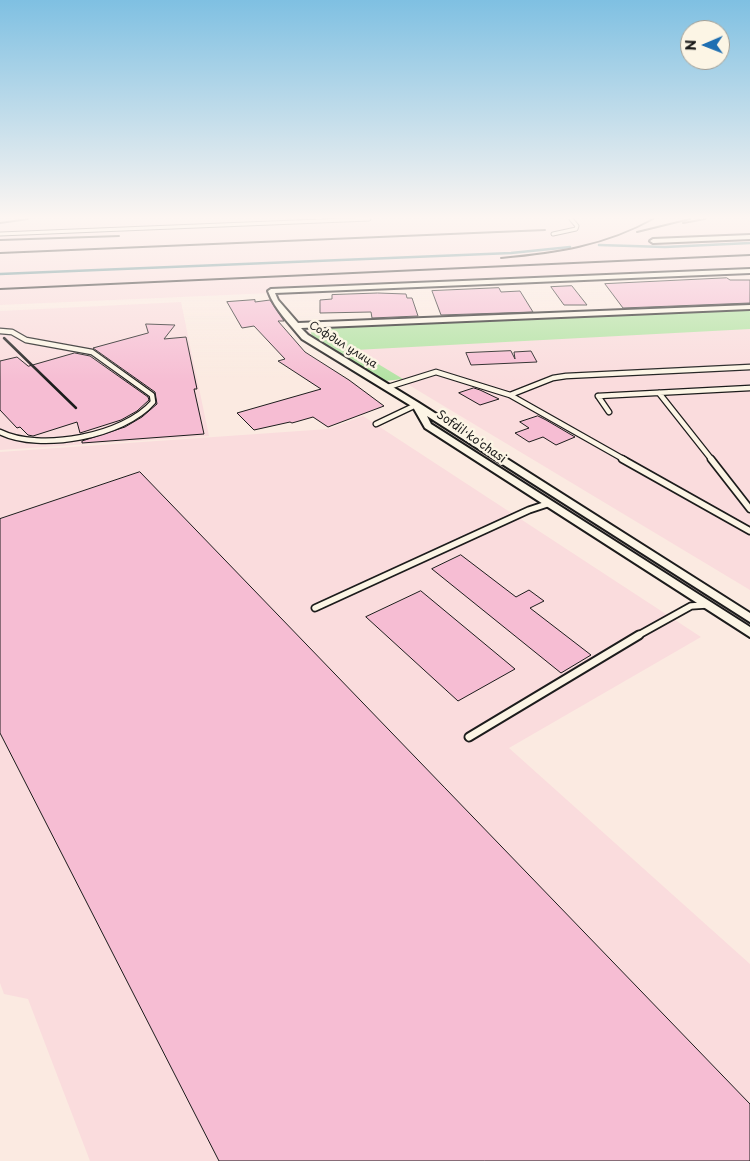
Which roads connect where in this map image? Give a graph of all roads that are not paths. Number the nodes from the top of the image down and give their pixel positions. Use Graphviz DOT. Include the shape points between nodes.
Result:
graph roads {
  1 [pos="698,273"];
  2 [pos="750,307"];
  3 [pos="294,326"];
  4 [pos="0,331"];
  5 [pos="750,367"];
  6 [pos="388,387"];
  7 [pos="750,388"];
  8 [pos="659,393"];
  9 [pos="510,395"];
  10 [pos="416,405"];
  11 [pos="609,412"];
  12 [pos="376,424"];
  13 [pos="0,432"];
  14 [pos="561,498"];
  15 [pos="548,504"];
  16 [pos="750,509"];
  17 [pos="750,530"];
  18 [pos="718,598"];
  19 [pos="706,605"];
  20 [pos="315,608"];
  21 [pos="750,618"];
  22 [pos="750,633"];
  23 [pos="469,737"];
  1 -- 3 [label="street, Софдил улица" via="271,291"];
  2 -- 3 [label="street"];
  3 -- 6 [label="street, Софдил улица" via="305,338"];
  4 -- 13 [label="lane" via="12,332 26,340 92,352 152,395 153,402 132,420 87,435 31,440"];
  5 -- 9 [label="lane" via="566,376"];
  6 -- 9 [label="lane" via="436,372"];
  6 -- 10 [label="street, Софдил улица"];
  7 -- 8 [label="lane"];
  8 -- 11 [label="lane" via="598,396"];
  8 -- 16 [label="lane"];
  9 -- 17 [label="lane"];
  10 -- 12 [label="lane"];
  10 -- 14 [label="street, Sofdil ko'chasi"];
  10 -- 15 [label="street, Sofdil ko'chasi" via="428,426"];
  14 -- 15 [label="street"];
  14 -- 18 [label="street, Sofdil ko'chasi"];
  15 -- 19 [label="street, Sofdil ko'chasi"];
  15 -- 20 [label="lane"];
  18 -- 19 [label="street"];
  18 -- 21 [label="street, Sofdil ko'chasi"];
  19 -- 22 [label="street, Sofdil ko'chasi"];
  19 -- 23 [label="lane" via="691,606 621,644"];
}
